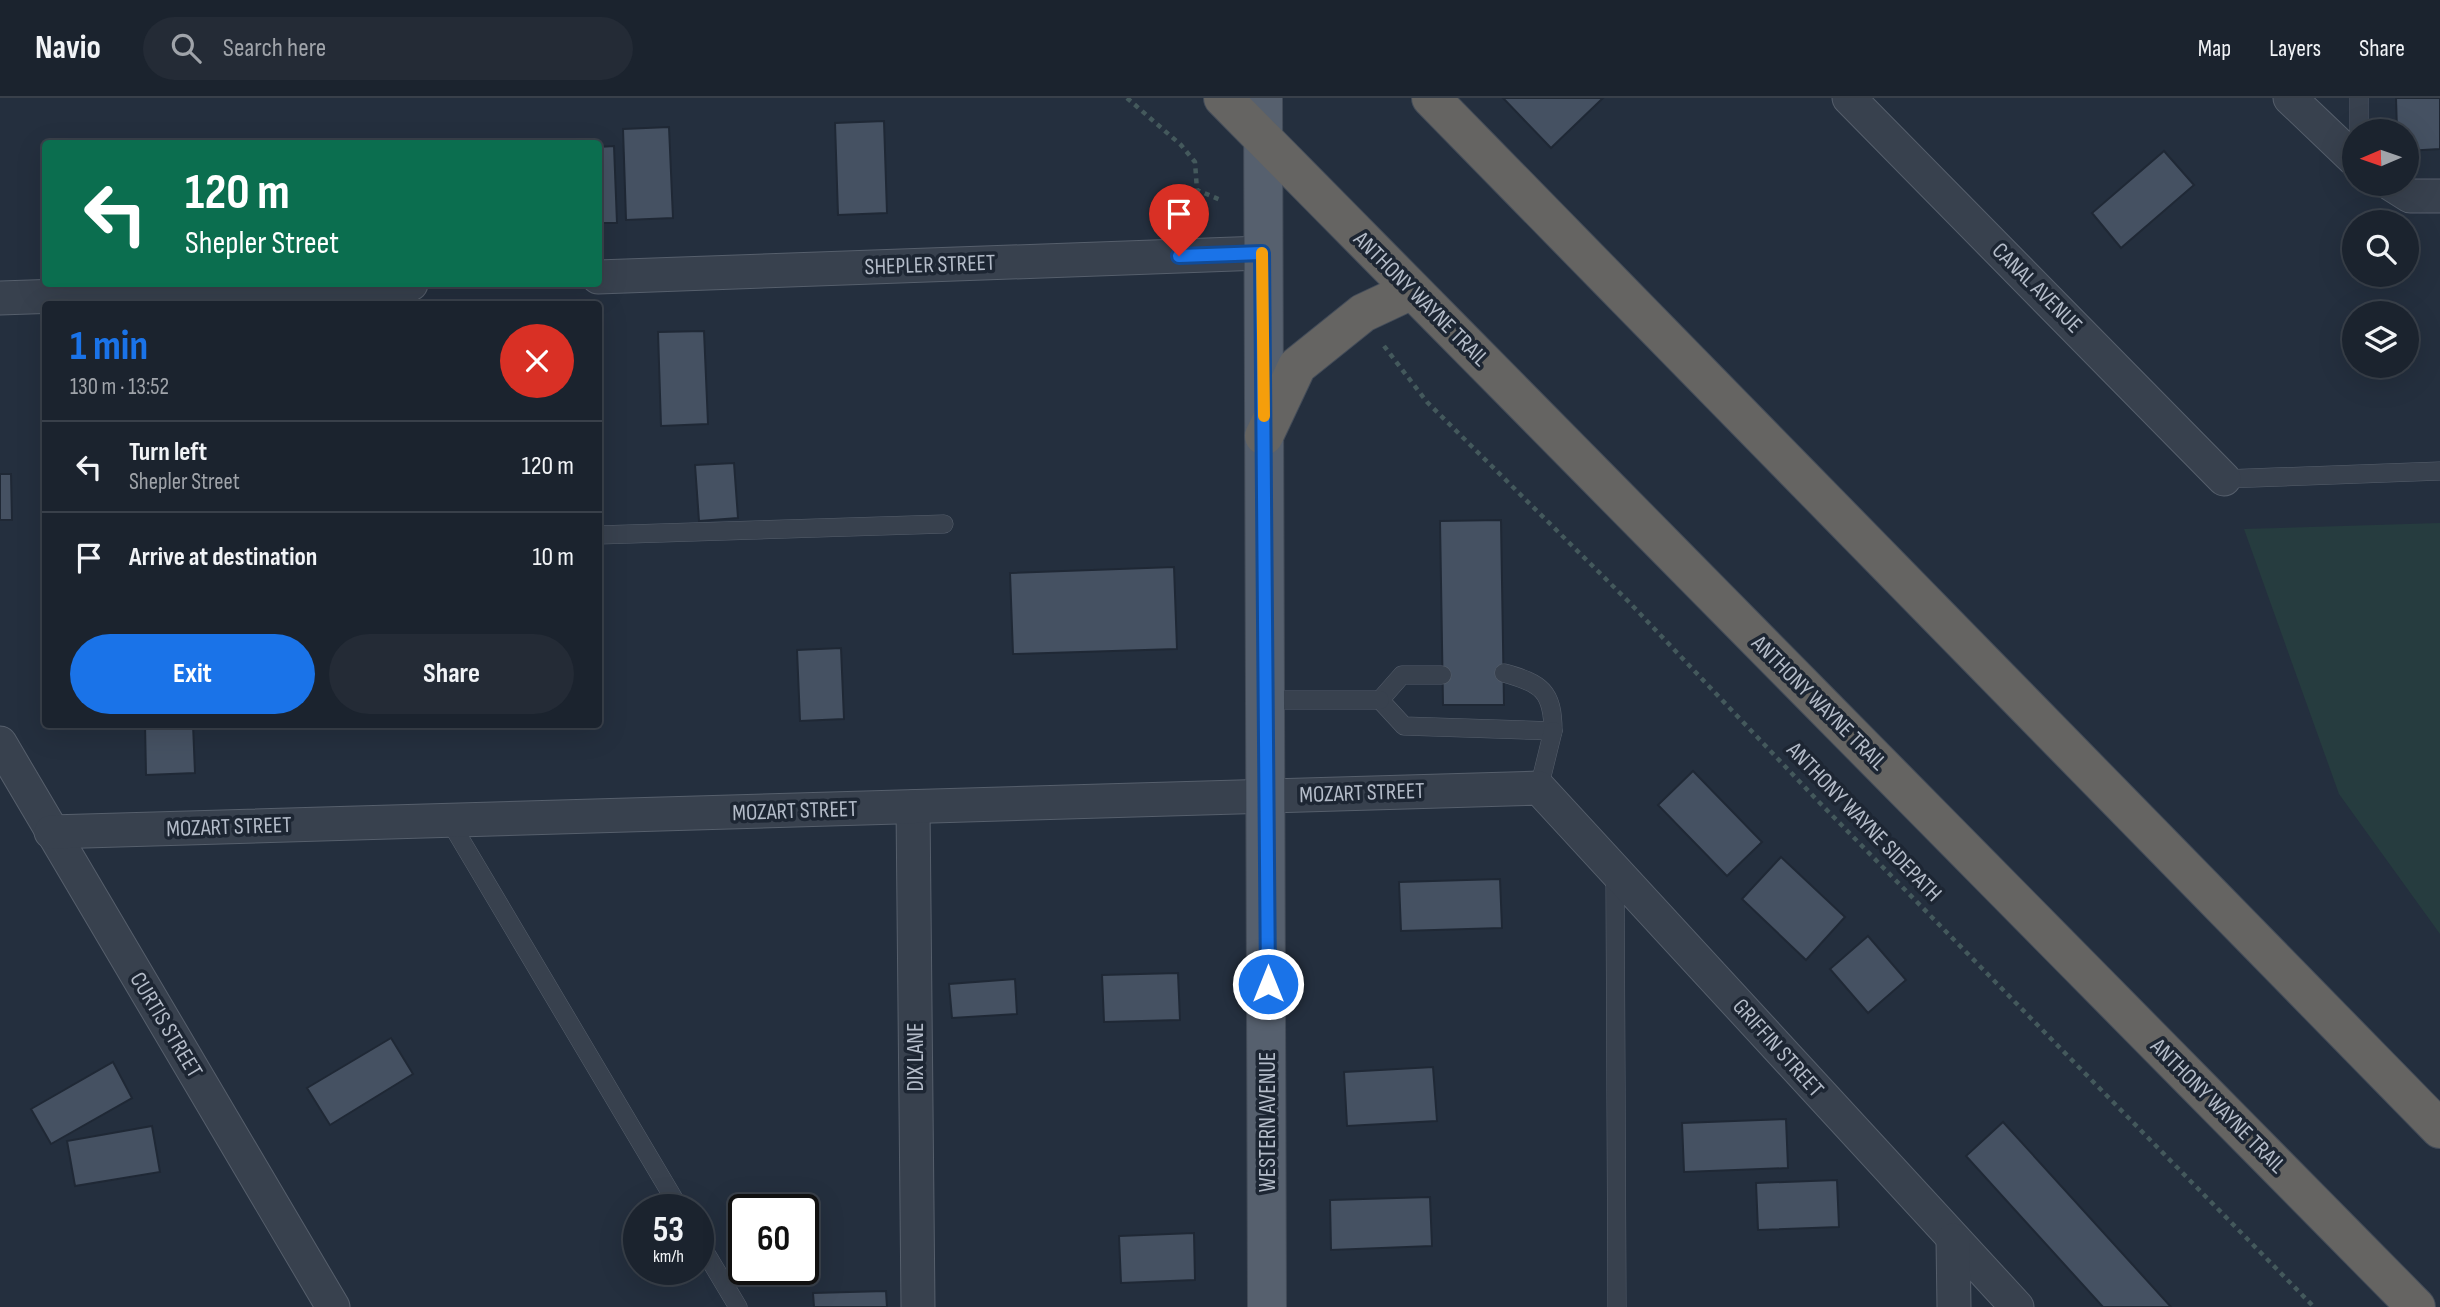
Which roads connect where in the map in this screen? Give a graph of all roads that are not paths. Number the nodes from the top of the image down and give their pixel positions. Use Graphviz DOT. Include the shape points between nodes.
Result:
graph roads {
  1 [pos="1223,98"];
  2 [pos="1263,98"];
  3 [pos="1431,98"];
  4 [pos="1849,98"];
  5 [pos="2290,98"];
  6 [pos="2359,98"];
  7 [pos="2359,119"];
  8 [pos="1263,138"];
  9 [pos="2342,148"];
  10 [pos="2419,196"];
  11 [pos="2440,196"];
  12 [pos="1262,236"];
  13 [pos="602,277"];
  14 [pos="347,287"];
  15 [pos="1412,290"];
  16 [pos="0,298"];
  17 [pos="71,300"];
  18 [pos="1264,436"];
  19 [pos="2440,471"];
  20 [pos="2224,479"];
  21 [pos="944,524"];
  22 [pos="602,536"];
  23 [pos="1503,673"];
  24 [pos="1442,675"];
  25 [pos="1267,699"];
  26 [pos="1380,699"];
  27 [pos="1553,732"];
  28 [pos="0,743"];
  29 [pos="1539,788"];
  30 [pos="1268,796"];
  31 [pos="913,807"];
  32 [pos="449,820"];
  33 [pos="51,832"];
  34 [pos="1615,869"];
  35 [pos="2440,1129"];
  36 [pos="671,1194"];
  37 [pos="1953,1240"];
  38 [pos="714,1267"];
  39 [pos="333,1307"];
  40 [pos="738,1307"];
  41 [pos="918,1307"];
  42 [pos="1268,1307"];
  43 [pos="1617,1307"];
  44 [pos="1954,1307"];
  45 [pos="2017,1307"];
  46 [pos="2416,1307"];
  1 -- 8 [label="highway, ANTHONY WAYNE TRAIL"];
  2 -- 8 [label="main road, WESTERN AVENUE"];
  3 -- 35 [label="highway"];
  4 -- 20 [label="street, CANAL AVENUE"];
  5 -- 9 [label="street"];
  6 -- 7 [label="lane"];
  8 -- 12 [label="main road, WESTERN AVENUE"];
  8 -- 15 [label="highway, ANTHONY WAYNE TRAIL"];
  10 -- 11 [label="street"];
  12 -- 13 [label="street, SHEPLER STREET"];
  12 -- 18 [label="main road, WESTERN AVENUE"];
  14 -- 17 [label="street"];
  15 -- 18 [label="highway" via="1363,313 1297,366"];
  15 -- 46 [label="highway, ANTHONY WAYNE TRAIL"];
  16 -- 17 [label="street"];
  18 -- 25 [label="main road, WESTERN AVENUE"];
  19 -- 20 [label="lane"];
  21 -- 22 [label="lane"];
  23 -- 27 [label="lane" via="1532,681 1547,695 1553,709"];
  24 -- 26 [label="lane" via="1402,675"];
  25 -- 26 [label="lane"];
  25 -- 30 [label="main road, WESTERN AVENUE"];
  26 -- 27 [label="lane" via="1404,726"];
  27 -- 29 [label="lane"];
  28 -- 33 [label="street, CURTIS STREET"];
  29 -- 30 [label="street, MOZART STREET"];
  29 -- 34 [label="street, GRIFFIN STREET"];
  30 -- 31 [label="street, MOZART STREET"];
  30 -- 42 [label="main road, WESTERN AVENUE"];
  31 -- 32 [label="street, MOZART STREET"];
  31 -- 41 [label="street, DIX LANE"];
  32 -- 33 [label="street, MOZART STREET"];
  32 -- 36 [label="lane"];
  33 -- 39 [label="street, CURTIS STREET"];
  34 -- 37 [label="street, GRIFFIN STREET"];
  34 -- 43 [label="lane"];
  37 -- 44 [label="street"];
  37 -- 45 [label="street, GRIFFIN STREET"];
  38 -- 40 [label="lane"];
}
